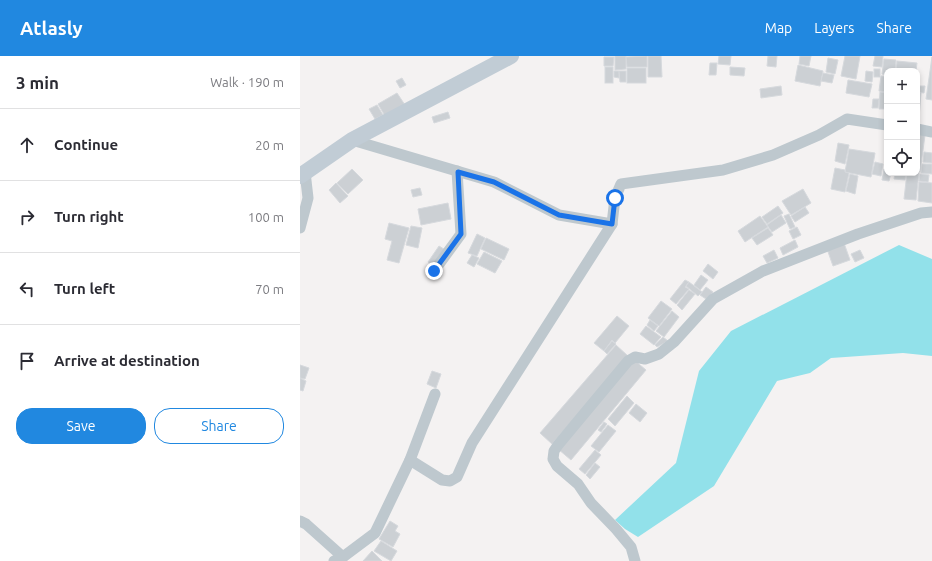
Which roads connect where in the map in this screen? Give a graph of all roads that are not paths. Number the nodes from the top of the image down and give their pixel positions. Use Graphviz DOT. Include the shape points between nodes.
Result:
graph roads {
  1 [pos="511,56"];
  2 [pos="884,124"];
  3 [pos="920,130"];
  4 [pos="932,132"];
  5 [pos="352,140"];
  6 [pos="458,172"];
  7 [pos="303,174"];
  8 [pos="932,212"];
  9 [pos="612,224"];
  10 [pos="300,228"];
  11 [pos="434,271"];
  12 [pos="435,394"];
  13 [pos="410,460"];
  14 [pos="300,521"];
  15 [pos="338,559"];
  16 [pos="635,561"];
  1 -- 5 [label="street"];
  2 -- 9 [label="street" via="847,119 819,135 773,155 723,170 621,184 615,198"];
  3 -- 4 [label="street"];
  5 -- 6 [label="street"];
  5 -- 7 [label="street"];
  6 -- 9 [label="street" via="494,182 559,215"];
  6 -- 11 [label="street" via="461,234"];
  7 -- 10 [label="street" via="308,198"];
  8 -- 16 [label="street" via="921,213 858,234 763,271 713,299 674,342 659,354 645,359 635,357 628,361 558,444 552,459 578,484 590,503 631,547"];
  9 -- 13 [label="street" via="472,443 457,477 450,481 442,480"];
  12 -- 13 [label="street"];
  13 -- 15 [label="street" via="375,532"];
  14 -- 15 [label="street" via="306,524"];
}
